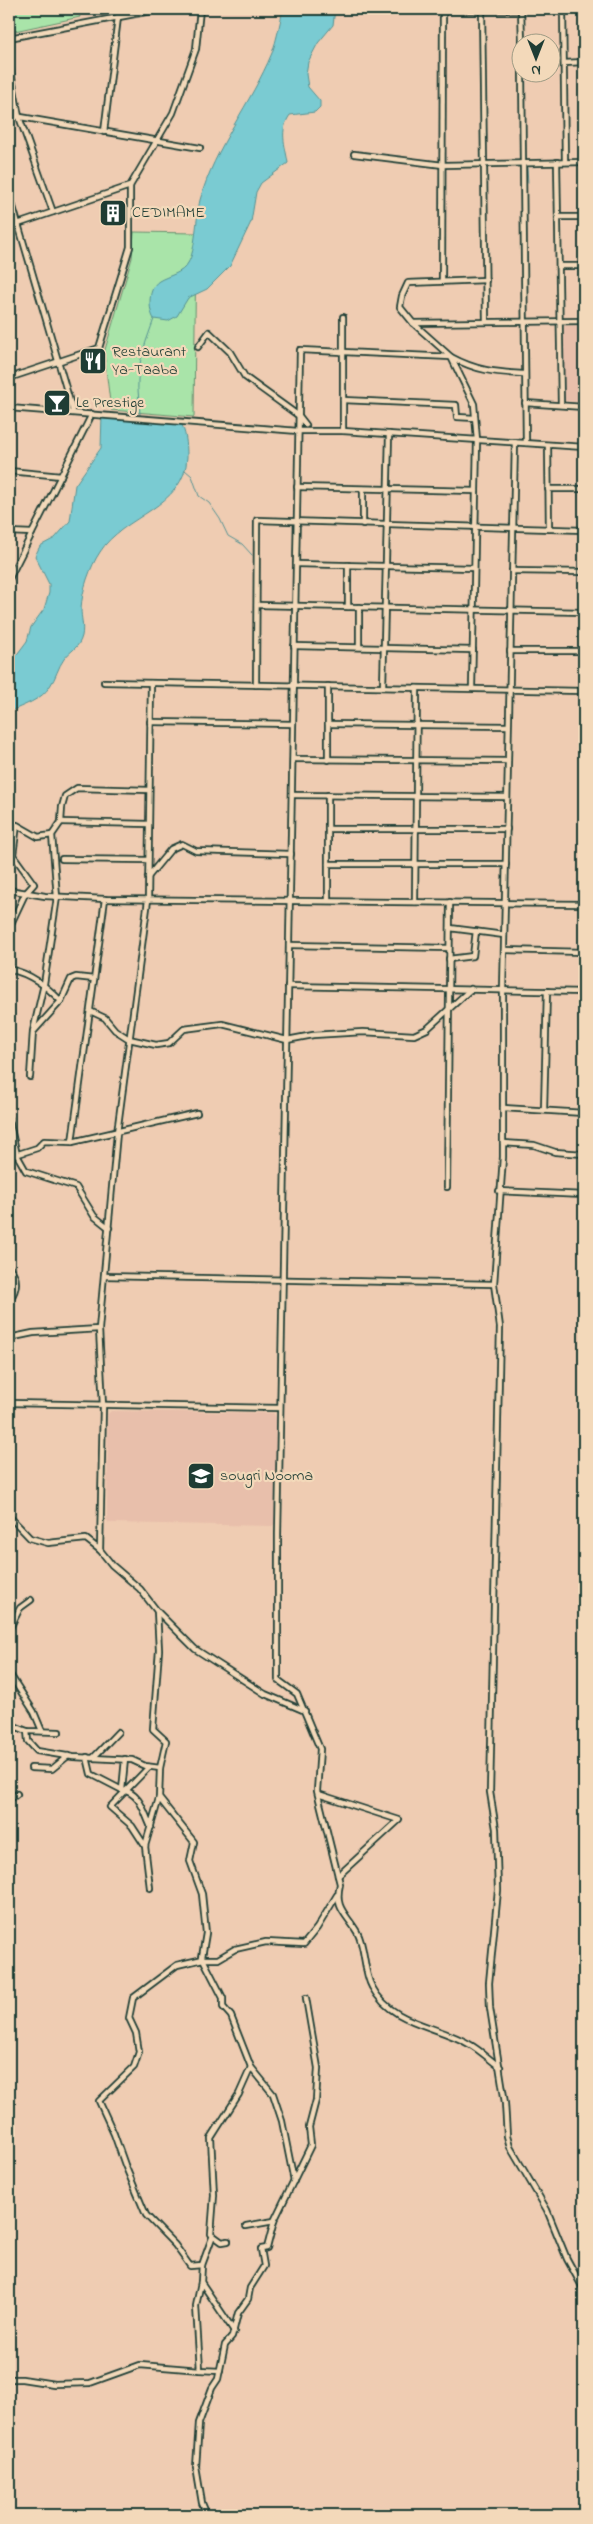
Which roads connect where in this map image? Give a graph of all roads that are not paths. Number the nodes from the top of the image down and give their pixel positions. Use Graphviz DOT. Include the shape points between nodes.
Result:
graph roads {
  1 [pos="119,9"];
  2 [pos="161,9"];
  3 [pos="200,9"];
  4 [pos="444,9"];
  5 [pos="521,9"];
  6 [pos="563,9"];
  7 [pos="584,9"];
  8 [pos="410,10"];
  9 [pos="482,10"];
  10 [pos="119,16"];
  11 [pos="522,32"];
  12 [pos="9,38"];
  13 [pos="9,62"];
  14 [pos="584,62"];
  15 [pos="564,63"];
  16 [pos="522,82"];
  17 [pos="9,115"];
  18 [pos="20,117"];
  19 [pos="104,132"];
  20 [pos="155,140"];
  21 [pos="200,148"];
  22 [pos="354,154"];
  23 [pos="558,162"];
  24 [pos="565,162"];
  25 [pos="584,162"];
  26 [pos="483,163"];
  27 [pos="522,163"];
  28 [pos="443,165"];
  29 [pos="130,186"];
  30 [pos="9,193"];
  31 [pos="53,212"];
  32 [pos="558,217"];
  33 [pos="584,217"];
  34 [pos="18,224"];
  35 [pos="9,227"];
  36 [pos="559,266"];
  37 [pos="584,266"];
  38 [pos="486,280"];
  39 [pos="442,281"];
  40 [pos="343,317"];
  41 [pos="486,322"];
  42 [pos="560,322"];
  43 [pos="584,322"];
  44 [pos="413,323"];
  45 [pos="524,323"];
  46 [pos="198,347"];
  47 [pos="343,351"];
  48 [pos="450,358"];
  49 [pos="59,363"];
  50 [pos="524,374"];
  51 [pos="9,378"];
  52 [pos="343,400"];
  53 [pos="526,403"];
  54 [pos="561,405"];
  55 [pos="584,407"];
  56 [pos="9,408"];
  57 [pos="74,412"];
  58 [pos="92,414"];
  59 [pos="299,416"];
  60 [pos="475,418"];
  61 [pos="306,425"];
  62 [pos="298,431"];
  63 [pos="343,431"];
  64 [pos="389,434"];
  65 [pos="477,440"];
  66 [pos="515,442"];
  67 [pos="526,443"];
  68 [pos="548,445"];
  69 [pos="584,447"];
  70 [pos="9,470"];
  71 [pos="61,476"];
  72 [pos="297,487"];
  73 [pos="363,489"];
  74 [pos="388,489"];
  75 [pos="548,489"];
  76 [pos="584,490"];
  77 [pos="476,491"];
  78 [pos="297,522"];
  79 [pos="363,524"];
  80 [pos="387,524"];
  81 [pos="475,527"];
  82 [pos="513,529"];
  83 [pos="548,529"];
  84 [pos="584,530"];
  85 [pos="9,532"];
  86 [pos="32,533"];
  87 [pos="296,564"];
  88 [pos="348,565"];
  89 [pos="386,566"];
  90 [pos="474,568"];
  91 [pos="512,570"];
  92 [pos="584,572"];
  93 [pos="9,579"];
  94 [pos="257,605"];
  95 [pos="295,606"];
  96 [pos="348,607"];
  97 [pos="359,607"];
  98 [pos="385,608"];
  99 [pos="474,610"];
  100 [pos="512,611"];
  101 [pos="584,612"];
  102 [pos="294,646"];
  103 [pos="359,647"];
  104 [pos="384,648"];
  105 [pos="473,650"];
  106 [pos="510,651"];
  107 [pos="584,651"];
  108 [pos="104,682"];
  109 [pos="151,683"];
  110 [pos="256,685"];
  111 [pos="294,685"];
  112 [pos="328,686"];
  113 [pos="383,687"];
  114 [pos="418,688"];
  115 [pos="472,688"];
  116 [pos="509,691"];
  117 [pos="584,691"];
  118 [pos="150,722"];
  119 [pos="293,724"];
  120 [pos="328,724"];
  121 [pos="417,726"];
  122 [pos="508,726"];
  123 [pos="293,759"];
  124 [pos="328,760"];
  125 [pos="417,761"];
  126 [pos="508,761"];
  127 [pos="149,790"];
  128 [pos="292,795"];
  129 [pos="328,795"];
  130 [pos="416,796"];
  131 [pos="507,797"];
  132 [pos="61,822"];
  133 [pos="149,824"];
  134 [pos="328,829"];
  135 [pos="416,829"];
  136 [pos="507,829"];
  137 [pos="52,835"];
  138 [pos="291,854"];
  139 [pos="62,859"];
  140 [pos="148,860"];
  141 [pos="328,864"];
  142 [pos="416,864"];
  143 [pos="506,864"];
  144 [pos="148,877"];
  145 [pos="9,890"];
  146 [pos="25,894"];
  147 [pos="57,896"];
  148 [pos="105,899"];
  149 [pos="148,900"];
  150 [pos="290,901"];
  151 [pos="328,901"];
  152 [pos="415,902"];
  153 [pos="450,902"];
  154 [pos="505,903"];
  155 [pos="584,904"];
  156 [pos="9,928"];
  157 [pos="450,928"];
  158 [pos="476,932"];
  159 [pos="504,935"];
  160 [pos="289,945"];
  161 [pos="449,948"];
  162 [pos="504,950"];
  163 [pos="584,952"];
  164 [pos="449,959"];
  165 [pos="9,969"];
  166 [pos="94,979"];
  167 [pos="44,984"];
  168 [pos="288,986"];
  169 [pos="449,989"];
  170 [pos="470,989"];
  171 [pos="503,990"];
  172 [pos="547,991"];
  173 [pos="584,992"];
  174 [pos="61,1001"];
  175 [pos="90,1011"];
  176 [pos="448,1011"];
  177 [pos="33,1032"];
  178 [pos="129,1039"];
  179 [pos="287,1040"];
  180 [pos="30,1077"];
  181 [pos="503,1108"];
  182 [pos="544,1110"];
  183 [pos="197,1113"];
  184 [pos="584,1113"];
  185 [pos="9,1120"];
  186 [pos="117,1133"];
  187 [pos="72,1142"];
  188 [pos="503,1143"];
  189 [pos="17,1154"];
  190 [pos="584,1154"];
  191 [pos="9,1157"];
  192 [pos="446,1187"];
  193 [pos="499,1191"];
  194 [pos="584,1195"];
  195 [pos="109,1228"];
  196 [pos="9,1268"];
  197 [pos="104,1276"];
  198 [pos="283,1281"];
  199 [pos="494,1284"];
  200 [pos="9,1302"];
  201 [pos="100,1329"];
  202 [pos="9,1338"];
  203 [pos="9,1403"];
  204 [pos="103,1406"];
  205 [pos="280,1408"];
  206 [pos="9,1516"];
  207 [pos="100,1550"];
  208 [pos="31,1600"];
  209 [pos="157,1611"];
  210 [pos="9,1630"];
  211 [pos="9,1674"];
  212 [pos="304,1711"];
  213 [pos="9,1724"];
  214 [pos="42,1731"];
  215 [pos="27,1732"];
  216 [pos="59,1732"];
  217 [pos="118,1732"];
  218 [pos="70,1756"];
  219 [pos="94,1757"];
  220 [pos="87,1758"];
  221 [pos="124,1759"];
  222 [pos="90,1765"];
  223 [pos="149,1767"];
  224 [pos="31,1768"];
  225 [pos="160,1768"];
  226 [pos="124,1790"];
  227 [pos="9,1793"];
  228 [pos="318,1794"];
  229 [pos="159,1798"];
  230 [pos="9,1800"];
  231 [pos="151,1828"];
  232 [pos="145,1846"];
  233 [pos="338,1876"];
  234 [pos="150,1888"];
  235 [pos="337,1895"];
  236 [pos="203,1959"];
  237 [pos="306,1998"];
  238 [pos="251,2067"];
  239 [pos="500,2067"];
  240 [pos="294,2181"];
  241 [pos="274,2221"];
  242 [pos="246,2226"];
  243 [pos="213,2235"];
  244 [pos="228,2240"];
  245 [pos="202,2265"];
  246 [pos="201,2282"];
  247 [pos="584,2290"];
  248 [pos="234,2331"];
  249 [pos="200,2370"];
  250 [pos="220,2371"];
  251 [pos="9,2379"];
  252 [pos="207,2515"];
  1 -- 10 [label="street"];
  2 -- 10 [label="street"];
  3 -- 20 [label="street" via="196,49 172,113"];
  4 -- 8 [label="street"];
  4 -- 9 [label="street"];
  4 -- 28 [label="street"];
  5 -- 6 [label="street"];
  5 -- 9 [label="street"];
  5 -- 11 [label="street"];
  6 -- 7 [label="street"];
  6 -- 15 [label="street"];
  9 -- 26 [label="street"];
  10 -- 12 [label="street"];
  10 -- 19 [label="street"];
  13 -- 18 [label="street"];
  14 -- 15 [label="street"];
  15 -- 24 [label="street"];
  16 -- 27 [label="street"];
  17 -- 18 [label="street"];
  18 -- 19 [label="street"];
  18 -- 31 [label="street"];
  19 -- 20 [label="street"];
  20 -- 21 [label="street"];
  20 -- 29 [label="street"];
  22 -- 28 [label="street"];
  23 -- 24 [label="street"];
  23 -- 27 [label="street"];
  23 -- 32 [label="street"];
  24 -- 25 [label="street"];
  26 -- 27 [label="street"];
  26 -- 28 [label="street"];
  26 -- 38 [label="street"];
  27 -- 45 [label="street"];
  28 -- 39 [label="street"];
  29 -- 31 [label="street"];
  29 -- 49 [label="street" via="130,247 99,348"];
  30 -- 34 [label="street"];
  31 -- 34 [label="street"];
  32 -- 33 [label="street"];
  32 -- 36 [label="street"];
  34 -- 35 [label="street"];
  34 -- 49 [label="street"];
  36 -- 37 [label="street"];
  36 -- 42 [label="street"];
  38 -- 39 [label="street"];
  38 -- 41 [label="street"];
  39 -- 44 [label="street" via="408,283 400,308"];
  40 -- 47 [label="street"];
  41 -- 44 [label="street"];
  41 -- 45 [label="street"];
  42 -- 43 [label="street"];
  42 -- 45 [label="street"];
  42 -- 54 [label="street"];
  44 -- 48 [label="street"];
  45 -- 50 [label="street"];
  46 -- 59 [label="street" via="210,332 230,352 245,377"];
  47 -- 48 [label="street"];
  47 -- 52 [label="street"];
  47 -- 59 [label="street" via="300,350"];
  48 -- 50 [label="street" via="485,372"];
  48 -- 60 [label="street" via="474,404"];
  49 -- 51 [label="street"];
  49 -- 57 [label="street"];
  50 -- 53 [label="street"];
  52 -- 60 [label="street" via="456,405 458,418"];
  52 -- 63 [label="street"];
  53 -- 54 [label="street"];
  53 -- 67 [label="street"];
  54 -- 55 [label="street"];
  56 -- 57 [label="street"];
  57 -- 58 [label="street"];
  58 -- 62 [label="street"];
  58 -- 71 [label="street"];
  59 -- 61 [label="street"];
  59 -- 62 [label="street"];
  60 -- 65 [label="street"];
  62 -- 63 [label="street"];
  62 -- 72 [label="street"];
  63 -- 64 [label="street"];
  64 -- 65 [label="street"];
  64 -- 74 [label="street"];
  65 -- 66 [label="street"];
  65 -- 77 [label="street"];
  66 -- 67 [label="street"];
  66 -- 82 [label="street"];
  67 -- 68 [label="street"];
  68 -- 69 [label="street"];
  68 -- 75 [label="street"];
  70 -- 71 [label="street"];
  71 -- 86 [label="street"];
  72 -- 73 [label="street"];
  72 -- 78 [label="street"];
  73 -- 74 [label="street"];
  73 -- 79 [label="street"];
  74 -- 77 [label="street"];
  74 -- 80 [label="street"];
  75 -- 76 [label="street"];
  75 -- 83 [label="street"];
  77 -- 81 [label="street"];
  78 -- 79 [label="street"];
  78 -- 87 [label="street"];
  78 -- 94 [label="street" via="257,520"];
  79 -- 80 [label="street"];
  80 -- 81 [label="street"];
  80 -- 89 [label="street"];
  81 -- 82 [label="street"];
  81 -- 90 [label="street"];
  82 -- 83 [label="street"];
  82 -- 91 [label="street"];
  83 -- 84 [label="street"];
  85 -- 86 [label="street"];
  86 -- 93 [label="street"];
  87 -- 88 [label="street"];
  87 -- 95 [label="street"];
  88 -- 89 [label="street"];
  88 -- 96 [label="street"];
  89 -- 90 [label="street"];
  89 -- 98 [label="street"];
  90 -- 99 [label="street"];
  91 -- 92 [label="street"];
  91 -- 100 [label="street"];
  94 -- 95 [label="street"];
  94 -- 110 [label="street"];
  95 -- 96 [label="street"];
  95 -- 102 [label="street"];
  96 -- 97 [label="street"];
  97 -- 98 [label="street"];
  97 -- 103 [label="street"];
  98 -- 99 [label="street"];
  98 -- 104 [label="street"];
  99 -- 100 [label="street"];
  99 -- 105 [label="street"];
  100 -- 101 [label="street"];
  100 -- 106 [label="street"];
  102 -- 103 [label="street"];
  102 -- 111 [label="street"];
  103 -- 104 [label="street"];
  104 -- 105 [label="street"];
  104 -- 113 [label="street"];
  105 -- 115 [label="street"];
  106 -- 107 [label="street"];
  106 -- 116 [label="street"];
  108 -- 109 [label="street"];
  109 -- 110 [label="street"];
  109 -- 118 [label="street"];
  110 -- 111 [label="street"];
  111 -- 112 [label="street"];
  111 -- 119 [label="street"];
  112 -- 113 [label="street"];
  112 -- 120 [label="street"];
  113 -- 114 [label="street"];
  114 -- 115 [label="street"];
  114 -- 121 [label="street"];
  115 -- 116 [label="street"];
  116 -- 117 [label="street"];
  116 -- 122 [label="street"];
  118 -- 119 [label="street"];
  118 -- 127 [label="street"];
  119 -- 123 [label="street"];
  120 -- 121 [label="street"];
  120 -- 124 [label="street"];
  121 -- 122 [label="street"];
  121 -- 125 [label="street"];
  122 -- 126 [label="street"];
  123 -- 124 [label="street"];
  123 -- 128 [label="street"];
  124 -- 125 [label="street"];
  125 -- 126 [label="street"];
  125 -- 130 [label="street"];
  126 -- 131 [label="street"];
  127 -- 132 [label="street" via="72,789 65,796"];
  127 -- 133 [label="street"];
  128 -- 129 [label="street"];
  128 -- 138 [label="street"];
  129 -- 130 [label="street"];
  129 -- 134 [label="street"];
  130 -- 131 [label="street"];
  130 -- 135 [label="street"];
  131 -- 136 [label="street"];
  132 -- 133 [label="street"];
  132 -- 137 [label="street"];
  133 -- 140 [label="street"];
  134 -- 135 [label="street"];
  134 -- 141 [label="street"];
  135 -- 136 [label="street"];
  135 -- 142 [label="street"];
  136 -- 143 [label="street"];
  137 -- 146 [label="street" via="38,837 17,825 13,855 34,884"];
  137 -- 147 [label="street"];
  138 -- 144 [label="street" via="196,851 182,844 171,849"];
  138 -- 150 [label="street"];
  139 -- 140 [label="street"];
  140 -- 144 [label="street"];
  141 -- 142 [label="street"];
  141 -- 151 [label="street"];
  142 -- 143 [label="street"];
  142 -- 152 [label="street"];
  143 -- 154 [label="street"];
  144 -- 149 [label="street"];
  145 -- 146 [label="street"];
  146 -- 147 [label="street"];
  146 -- 156 [label="street"];
  147 -- 148 [label="street"];
  147 -- 167 [label="street"];
  148 -- 149 [label="street"];
  148 -- 166 [label="street"];
  149 -- 150 [label="street"];
  149 -- 178 [label="street"];
  150 -- 151 [label="street"];
  150 -- 160 [label="street"];
  151 -- 152 [label="street"];
  152 -- 153 [label="street"];
  153 -- 154 [label="street"];
  153 -- 157 [label="street"];
  154 -- 155 [label="street"];
  154 -- 159 [label="street"];
  157 -- 158 [label="street"];
  157 -- 161 [label="street"];
  158 -- 159 [label="street"];
  158 -- 164 [label="street" via="473,956"];
  159 -- 162 [label="street"];
  160 -- 161 [label="street"];
  160 -- 168 [label="street"];
  161 -- 164 [label="street"];
  162 -- 163 [label="street"];
  162 -- 171 [label="street"];
  164 -- 169 [label="street"];
  165 -- 167 [label="street"];
  166 -- 174 [label="street" via="70,979"];
  166 -- 175 [label="street"];
  167 -- 174 [label="street"];
  167 -- 177 [label="street"];
  168 -- 169 [label="street"];
  168 -- 179 [label="street"];
  169 -- 170 [label="street"];
  169 -- 176 [label="street"];
  170 -- 171 [label="street"];
  170 -- 176 [label="street"];
  171 -- 172 [label="street"];
  171 -- 181 [label="street"];
  172 -- 173 [label="street"];
  172 -- 182 [label="street"];
  174 -- 177 [label="street"];
  175 -- 178 [label="street" via="105,1018"];
  175 -- 187 [label="street"];
  176 -- 179 [label="street" via="427,1029 414,1035 363,1032"];
  176 -- 192 [label="street"];
  177 -- 180 [label="street"];
  178 -- 179 [label="street" via="145,1044 169,1043 184,1029 222,1024"];
  178 -- 186 [label="street"];
  179 -- 198 [label="street"];
  181 -- 182 [label="street"];
  181 -- 188 [label="street"];
  182 -- 184 [label="street"];
  183 -- 186 [label="street"];
  185 -- 189 [label="street"];
  186 -- 187 [label="street"];
  186 -- 195 [label="street"];
  187 -- 189 [label="street" via="44,1141 36,1148"];
  188 -- 190 [label="street"];
  188 -- 193 [label="street"];
  189 -- 191 [label="street"];
  189 -- 195 [label="street" via="26,1171 76,1187 94,1216"];
  193 -- 194 [label="street"];
  193 -- 199 [label="street"];
  195 -- 197 [label="street"];
  196 -- 200 [label="street" via="17,1283 16,1292"];
  197 -- 198 [label="street"];
  197 -- 201 [label="street"];
  198 -- 199 [label="street"];
  198 -- 205 [label="street"];
  199 -- 239 [label="street" via="500,1327 490,1792 496,1830 498,1890 489,1983 492,2028"];
  201 -- 202 [label="street" via="34,1333"];
  201 -- 204 [label="street"];
  203 -- 204 [label="street"];
  204 -- 205 [label="street"];
  204 -- 207 [label="street"];
  205 -- 212 [label="street" via="278,1680 297,1694"];
  206 -- 207 [label="street" via="30,1538 48,1543 86,1539"];
  207 -- 209 [label="street" via="140,1589"];
  208 -- 210 [label="street" via="20,1608"];
  209 -- 212 [label="street" via="195,1649 265,1694"];
  209 -- 225 [label="street" via="160,1650 153,1729 166,1741"];
  211 -- 214 [label="street" via="34,1712"];
  212 -- 228 [label="street" via="320,1749"];
  213 -- 215 [label="street"];
  214 -- 215 [label="street"];
  214 -- 216 [label="street"];
  215 -- 218 [label="street" via="34,1750"];
  217 -- 219 [label="street"];
  218 -- 220 [label="street"];
  218 -- 224 [label="street" via="52,1769"];
  219 -- 220 [label="street"];
  219 -- 221 [label="street"];
  219 -- 222 [label="street"];
  220 -- 222 [label="street"];
  221 -- 223 [label="street"];
  221 -- 226 [label="street"];
  222 -- 226 [label="street" via="93,1777"];
  223 -- 225 [label="street"];
  223 -- 226 [label="street"];
  225 -- 229 [label="street"];
  226 -- 231 [label="street" via="139,1801"];
  226 -- 232 [label="street" via="111,1810 132,1826"];
  227 -- 230 [label="street" via="17,1794"];
  228 -- 233 [label="street"];
  228 -- 233 [label="street" via="399,1820"];
  229 -- 231 [label="street"];
  229 -- 236 [label="street" via="194,1842 190,1861 202,1894 206,1933"];
  231 -- 232 [label="street"];
  232 -- 234 [label="street"];
  233 -- 235 [label="street"];
  235 -- 236 [label="street" via="304,1944 266,1942 235,1949 218,1959"];
  235 -- 239 [label="street" via="341,1912 357,1933 371,1987 385,2003 410,2022 470,2044"];
  236 -- 238 [label="street"];
  236 -- 245 [label="street" via="176,1965 133,1998 130,2018 139,2052 134,2067 99,2101 146,2214 190,2266"];
  237 -- 240 [label="street" via="318,2068 316,2100 310,2127 311,2145"];
  238 -- 240 [label="street" via="273,2094"];
  238 -- 243 [label="street" via="239,2094 211,2138"];
  239 -- 247 [label="street" via="510,2147 547,2210"];
  240 -- 241 [label="street"];
  241 -- 242 [label="street"];
  241 -- 248 [label="street" via="267,2248 260,2248 264,2266 238,2313"];
  243 -- 244 [label="street" via="222,2242"];
  243 -- 245 [label="street"];
  245 -- 246 [label="street"];
  246 -- 248 [label="street"];
  246 -- 249 [label="street" via="196,2306"];
  248 -- 250 [label="street" via="225,2345"];
  249 -- 250 [label="street"];
  249 -- 251 [label="street" via="140,2365 90,2383 54,2384"];
  250 -- 252 [label="street" via="199,2423 197,2438 196,2467"];
}
